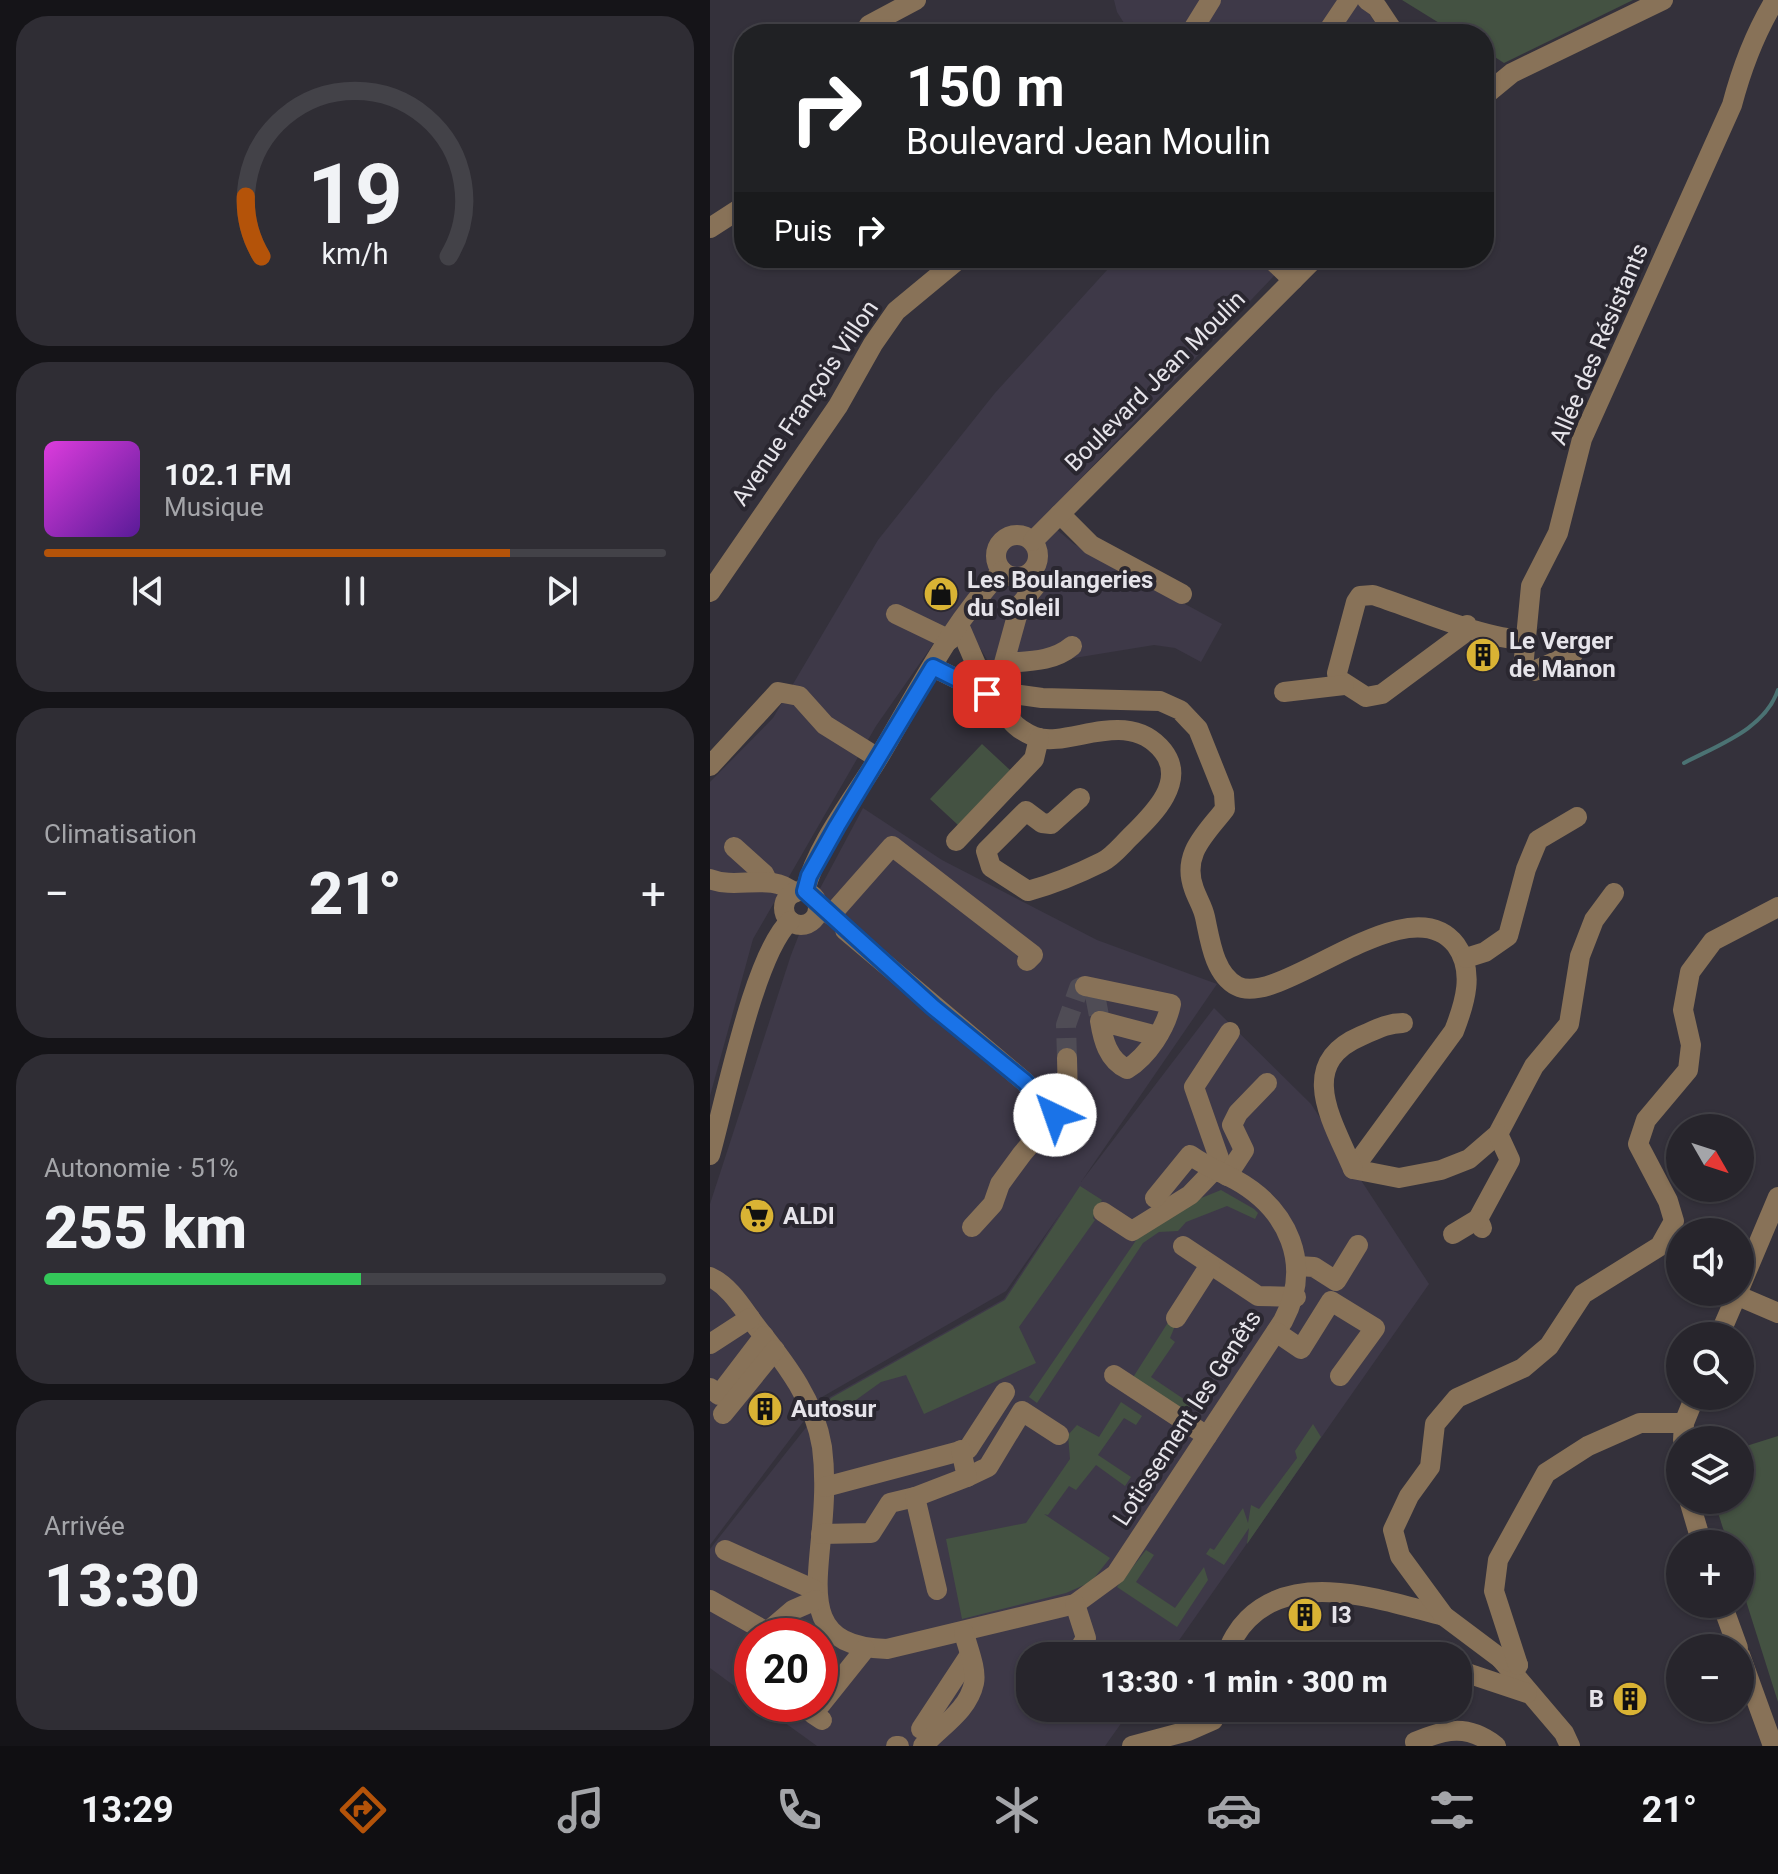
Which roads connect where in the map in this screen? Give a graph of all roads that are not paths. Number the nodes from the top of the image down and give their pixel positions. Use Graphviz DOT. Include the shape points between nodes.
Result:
graph roads {
  1 [pos="916,0"];
  2 [pos="1211,0"];
  3 [pos="1349,0"];
  4 [pos="1367,0"];
  5 [pos="1663,0"];
  6 [pos="1775,0"];
  7 [pos="871,24"];
  8 [pos="1196,24"];
  9 [pos="1333,24"];
  10 [pos="1388,24"];
  11 [pos="1768,28"];
  12 [pos="1494,88"];
  13 [pos="734,212"];
  14 [pos="710,228"];
  15 [pos="948,268"];
  16 [pos="1280,268"];
  17 [pos="1305,268"];
  18 [pos="1293,280"];
  19 [pos="1060,514"];
  20 [pos="1033,541"];
  21 [pos="1002,571"];
  22 [pos="1038,582"];
  23 [pos="710,592"];
  24 [pos="1182,594"];
  25 [pos="896,614"];
  26 [pos="1467,625"];
  27 [pos="954,632"];
  28 [pos="1526,640"];
  29 [pos="1072,646"];
  30 [pos="1573,654"];
  31 [pos="976,664"];
  32 [pos="933,667"];
  33 [pos="964,684"];
  34 [pos="1344,685"];
  35 [pos="1000,692"];
  36 [pos="1284,692"];
  37 [pos="1039,738"];
  38 [pos="878,758"];
  39 [pos="710,766"];
  40 [pos="1080,798"];
  41 [pos="1577,817"];
  42 [pos="956,841"];
  43 [pos="734,847"];
  44 [pos="710,879"];
  45 [pos="768,882"];
  46 [pos="1614,893"];
  47 [pos="1778,907"];
  48 [pos="818,909"];
  49 [pos="790,921"];
  50 [pos="1466,958"];
  51 [pos="1027,961"];
  52 [pos="1091,989"];
  53 [pos="1403,1023"];
  54 [pos="1230,1032"];
  55 [pos="1157,1036"];
  56 [pos="1067,1058"];
  57 [pos="1267,1083"];
  58 [pos="1055,1115"];
  59 [pos="1498,1134"];
  60 [pos="711,1149"];
  61 [pos="1353,1169"];
  62 [pos="1217,1171"];
  63 [pos="1778,1197"];
  64 [pos="1155,1198"];
  65 [pos="1103,1212"];
  66 [pos="972,1227"];
  67 [pos="1453,1234"];
  68 [pos="1358,1245"];
  69 [pos="1183,1246"];
  70 [pos="1754,1253"];
  71 [pos="1210,1265"];
  72 [pos="1298,1266"];
  73 [pos="710,1277"];
  74 [pos="1296,1297"];
  75 [pos="1754,1300"];
  76 [pos="1778,1313"];
  77 [pos="1176,1318"];
  78 [pos="763,1331"];
  79 [pos="1276,1332"];
  80 [pos="710,1345"];
  81 [pos="739,1368"];
  82 [pos="1114,1375"];
  83 [pos="1340,1376"];
  84 [pos="710,1388"];
  85 [pos="1005,1392"];
  86 [pos="723,1414"];
  87 [pos="1666,1428"];
  88 [pos="1059,1435"];
  89 [pos="1207,1436"];
  90 [pos="961,1450"];
  91 [pos="967,1477"];
  92 [pos="825,1487"];
  93 [pos="915,1497"];
  94 [pos="821,1534"];
  95 [pos="725,1550"];
  96 [pos="937,1590"];
  97 [pos="816,1595"];
  98 [pos="710,1600"];
  99 [pos="1075,1604"];
  100 [pos="1444,1616"];
  101 [pos="964,1633"];
  102 [pos="1084,1642"];
  103 [pos="1234,1642"];
  104 [pos="865,1649"];
  105 [pos="969,1656"];
  106 [pos="1509,1662"];
  107 [pos="1472,1675"];
  108 [pos="838,1683"];
  109 [pos="1527,1693"];
  110 [pos="1754,1694"];
  111 [pos="1208,1722"];
  112 [pos="922,1738"];
  113 [pos="1415,1742"];
  114 [pos="1132,1746"];
  115 [pos="1496,1746"];
  116 [pos="1570,1746"];
  117 [pos="1773,1746"];
  1 -- 7 [label="street"];
  2 -- 8 [label="street"];
  3 -- 9 [label="street"];
  4 -- 10 [label="street"];
  5 -- 12 [label="street" via="1512,73"];
  6 -- 11 [label="street, Allée des Résistants"];
  11 -- 28 [label="street, Allée des Résistants" via="1741,69 1732,105 1582,439 1558,533 1531,586"];
  13 -- 14 [label="street"];
  15 -- 23 [label="street, Avenue François Villon" via="896,311 838,406"];
  16 -- 18 [label="street"];
  17 -- 18 [label="street, Boulevard Jean Moulin"];
  18 -- 19 [label="street, Boulevard Jean Moulin"];
  19 -- 20 [label="street, Boulevard Jean Moulin"];
  19 -- 24 [label="street" via="1091,545"];
  20 -- 21 [label="street" via="1023,535 1001,540 996,562"];
  20 -- 22 [label="street"];
  21 -- 22 [label="street"];
  21 -- 27 [label="street"];
  22 -- 29 [label="street" via="1020,605 1004,663 1045,660"];
  25 -- 27 [label="street"];
  26 -- 28 [label="street"];
  26 -- 34 [label="street" via="1463,634 1382,694 1366,697"];
  26 -- 34 [label="street" via="1373,595 1360,596 1337,673"];
  27 -- 31 [label="street"];
  27 -- 32 [label="street"];
  28 -- 30 [label="street, Allée des Résistants" via="1523,668 1534,671"];
  31 -- 33 [label="street"];
  31 -- 35 [label="street" via="981,676"];
  32 -- 33 [label="street"];
  32 -- 38 [label="street"];
  33 -- 35 [label="street" via="987,694"];
  34 -- 36 [label="street"];
  35 -- 37 [label="street" via="1003,712"];
  35 -- 50 [label="street" via="1160,701 1180,710 1198,729 1225,809 1199,838 1191,858 1192,886 1224,976 1240,988 1268,988 1381,934 1431,928 1452,940"];
  37 -- 40 [label="street" via="1129,731 1163,750 1170,781 1159,808 1106,860 1028,891 991,867 986,851 1015,819 1026,811 1051,824"];
  37 -- 42 [label="street" via="1034,759"];
  38 -- 39 [label="street" via="825,725 799,696 778,692"];
  38 -- 48 [label="street" via="816,863"];
  41 -- 50 [label="street" via="1538,840 1508,936"];
  43 -- 45 [label="street"];
  44 -- 45 [label="street" via="726,885"];
  45 -- 48 [label="street" via="787,886"];
  46 -- 59 [label="street" via="1594,920 1580,956 1569,1024 1534,1066"];
  47 -- 100 [label="street" via="1713,941 1690,972 1683,1010 1691,1045 1688,1070 1646,1120 1638,1144 1674,1221 1660,1246 1583,1294 1549,1346 1523,1368 1457,1398 1435,1424 1430,1467 1393,1530 1400,1556"];
  48 -- 49 [label="street" via="803,925"];
  48 -- 49 [label="street" via="784,906"];
  48 -- 51 [label="street" via="892,846 997,924 1033,955"];
  48 -- 58 [label="street" via="1025,1082"];
  49 -- 60 [label="street" via="760,973"];
  50 -- 61 [label="street" via="1464,1005 1454,1031"];
  52 -- 55 [label="street" via="1171,1004"];
  53 -- 61 [label="street" via="1390,1023 1351,1040 1329,1057 1322,1073 1326,1103"];
  54 -- 62 [label="street" via="1194,1087 1220,1161"];
  56 -- 58 [label="street" via="1068,1100"];
  57 -- 62 [label="street" via="1232,1125 1244,1150"];
  58 -- 66 [label="street"];
  59 -- 61 [label="street" via="1469,1159 1441,1170 1399,1178"];
  59 -- 67 [label="street" via="1510,1160 1480,1224"];
  62 -- 64 [label="street" via="1190,1155"];
  62 -- 65 [label="street" via="1190,1195 1132,1231"];
  62 -- 72 [label="street, Lotissement les Genêts" via="1270,1205"];
  63 -- 70 [label="street"];
  68 -- 72 [label="street" via="1336,1281 1314,1267"];
  69 -- 71 [label="street"];
  71 -- 74 [label="street" via="1258,1296"];
  71 -- 77 [label="street"];
  72 -- 74 [label="street, Lotissement les Genêts"];
  73 -- 78 [label="street"];
  74 -- 79 [label="street, Lotissement les Genêts"];
  75 -- 76 [label="street"];
  78 -- 80 [label="street"];
  78 -- 81 [label="street"];
  78 -- 86 [label="street"];
  78 -- 92 [label="street" via="808,1402 821,1444"];
  79 -- 83 [label="street" via="1301,1349 1331,1301 1375,1328"];
  79 -- 89 [label="street, Lotissement les Genêts"];
  80 -- 81 [label="street"];
  81 -- 84 [label="street" via="719,1395"];
  82 -- 89 [label="street"];
  85 -- 90 [label="street" via="968,1449"];
  87 -- 106 [label="street" via="1640,1423 1588,1446 1546,1473 1498,1560 1494,1591"];
  88 -- 91 [label="street" via="1022,1411 988,1467"];
  89 -- 99 [label="street, Lotissement les Genêts" via="1116,1574"];
  90 -- 91 [label="street"];
  90 -- 92 [label="street"];
  91 -- 93 [label="street"];
  92 -- 94 [label="street"];
  93 -- 94 [label="street" via="890,1503 871,1533"];
  93 -- 96 [label="street"];
  94 -- 97 [label="street"];
  95 -- 97 [label="street"];
  97 -- 98 [label="street" via="767,1632"];
  97 -- 104 [label="street" via="820,1616 832,1633"];
  99 -- 101 [label="street, Lotissement les Genêts"];
  99 -- 102 [label="street"];
  100 -- 103 [label="street" via="1336,1593 1293,1594 1264,1602"];
  100 -- 106 [label="street"];
  101 -- 104 [label="street, Lotissement les Genêts"];
  101 -- 105 [label="street"];
  104 -- 108 [label="street"];
  105 -- 112 [label="street"];
  105 -- 112 [label="street" via="975,1681 958,1714"];
  106 -- 109 [label="street"];
  107 -- 109 [label="street"];
  109 -- 116 [label="street"];
  110 -- 117 [label="street"];
  111 -- 114 [label="street"];
  113 -- 115 [label="street" via="1445,1729 1482,1736"];
}
